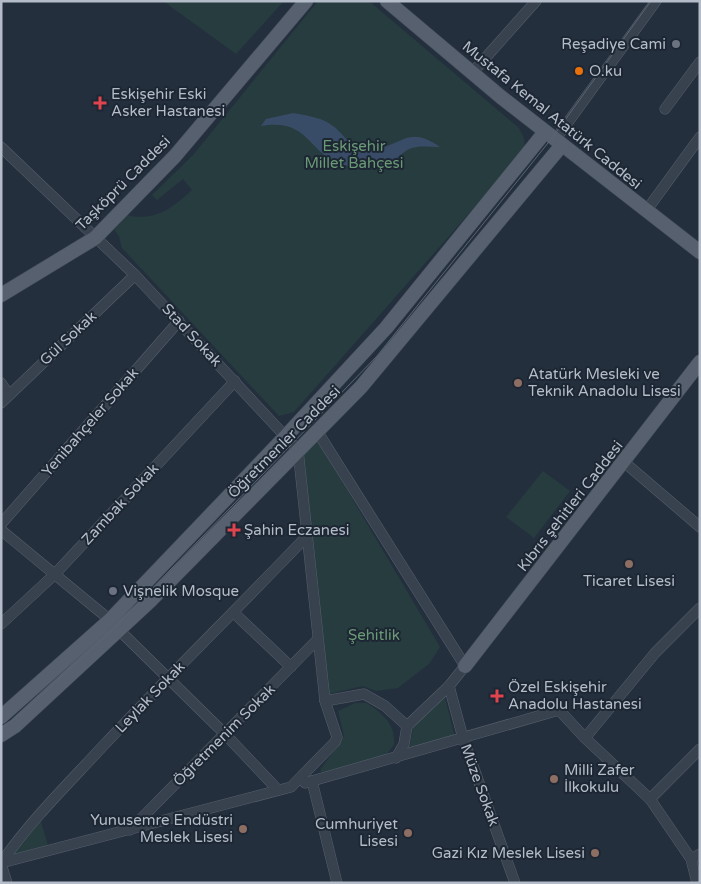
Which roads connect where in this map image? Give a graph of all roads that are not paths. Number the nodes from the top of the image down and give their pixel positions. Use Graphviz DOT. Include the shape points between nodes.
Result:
graph roads {
  1 [pos="306,1"];
  2 [pos="536,1"];
  3 [pos="656,1"];
  4 [pos="396,4"];
  5 [pos="700,62"];
  6 [pos="472,73"];
  7 [pos="665,109"];
  8 [pos="700,137"];
  9 [pos="554,139"];
  10 [pos="1,147"];
  11 [pos="646,211"];
  12 [pos="95,238"];
  13 [pos="700,252"];
  14 [pos="135,275"];
  15 [pos="1,295"];
  16 [pos="179,321"];
  17 [pos="699,363"];
  18 [pos="235,381"];
  19 [pos="1,383"];
  20 [pos="5,399"];
  21 [pos="317,431"];
  22 [pos="285,437"];
  23 [pos="298,450"];
  24 [pos="624,462"];
  25 [pos="1,524"];
  26 [pos="700,527"];
  27 [pos="1,530"];
  28 [pos="306,537"];
  29 [pos="54,575"];
  30 [pos="700,608"];
  31 [pos="234,613"];
  32 [pos="1,624"];
  33 [pos="114,625"];
  34 [pos="317,640"];
  35 [pos="464,666"];
  36 [pos="291,667"];
  37 [pos="167,678"];
  38 [pos="449,686"];
  39 [pos="325,701"];
  40 [pos="1,717"];
  41 [pos="407,726"];
  42 [pos="225,734"];
  43 [pos="1,737"];
  44 [pos="464,738"];
  45 [pos="585,738"];
  46 [pos="700,749"];
  47 [pos="396,758"];
  48 [pos="312,781"];
  49 [pos="291,787"];
  50 [pos="278,790"];
  51 [pos="650,799"];
  52 [pos="130,830"];
  53 [pos="695,856"];
  54 [pos="1,863"];
  55 [pos="7,883"];
  56 [pos="337,883"];
  57 [pos="515,883"];
  58 [pos="697,883"];
  1 -- 12 [label="main road, Taşköprü Caddesi" via="176,156"];
  2 -- 6 [label="street"];
  3 -- 9 [label="street"];
  4 -- 6 [label="main road, Mustafa Kemal Atatürk Caddesi"];
  5 -- 7 [label="street"];
  6 -- 9 [label="main road, Mustafa Kemal Atatürk Caddesi"];
  8 -- 11 [label="street"];
  9 -- 11 [label="main road, Mustafa Kemal Atatürk Caddesi"];
  9 -- 21 [label="main road, Öğretmenler Caddesi" via="366,381"];
  9 -- 22 [label="main road, Öğretmenler Caddesi"];
  10 -- 12 [label="street, Stad Sokak"];
  11 -- 13 [label="main road, Mustafa Kemal Atatürk Caddesi"];
  12 -- 14 [label="street, Stad Sokak"];
  12 -- 15 [label="main road, Taşköprü Caddesi"];
  14 -- 16 [label="street, Stad Sokak"];
  14 -- 20 [label="street, Gül Sokak"];
  16 -- 18 [label="street, Stad Sokak"];
  16 -- 25 [label="street, Yenibahçeler Sokak"];
  17 -- 24 [label="main road, Kıbrıs şehitleri Caddesi"];
  18 -- 22 [label="street, Stad Sokak"];
  18 -- 29 [label="street, Zambak Sokak"];
  19 -- 20 [label="street"];
  21 -- 23 [label="main road, Öğretmenler Caddesi"];
  21 -- 35 [label="street"];
  22 -- 23 [label="street, Stad Sokak"];
  22 -- 33 [label="main road, Öğretmenler Caddesi"];
  23 -- 28 [label="street"];
  23 -- 33 [label="main road, Öğretmenler Caddesi"];
  24 -- 26 [label="street"];
  24 -- 35 [label="main road, Kıbrıs şehitleri Caddesi"];
  27 -- 29 [label="street"];
  28 -- 31 [label="street, Leylak Sokak"];
  28 -- 34 [label="street"];
  29 -- 32 [label="street, Zambak Sokak"];
  29 -- 33 [label="street"];
  30 -- 45 [label="street" via="654,653"];
  31 -- 36 [label="street"];
  31 -- 37 [label="street, Leylak Sokak"];
  33 -- 37 [label="street"];
  33 -- 40 [label="main road, Öğretmenler Caddesi"];
  33 -- 43 [label="main road, Öğretmenler Caddesi"];
  34 -- 36 [label="street, Öğretmenim Sokak"];
  34 -- 39 [label="street"];
  35 -- 38 [label="street"];
  36 -- 42 [label="street, Öğretmenim Sokak"];
  37 -- 42 [label="street"];
  37 -- 54 [label="street, Leylak Sokak" via="40,813"];
  38 -- 41 [label="street"];
  38 -- 44 [label="street, Müze Sokak"];
  39 -- 41 [label="street" via="364,694 385,706"];
  39 -- 49 [label="street" via="338,737"];
  41 -- 47 [label="street" via="404,744"];
  42 -- 50 [label="street"];
  42 -- 52 [label="street, Öğretmenim Sokak"];
  44 -- 45 [label="street" via="556,710 563,711"];
  44 -- 47 [label="street"];
  44 -- 57 [label="street, Müze Sokak"];
  45 -- 51 [label="street"];
  46 -- 51 [label="street"];
  47 -- 48 [label="street"];
  48 -- 49 [label="street"];
  48 -- 56 [label="street"];
  49 -- 50 [label="street"];
  50 -- 52 [label="street"];
  51 -- 53 [label="street"];
  52 -- 54 [label="street"];
  53 -- 58 [label="street"];
  54 -- 55 [label="street"];
}
